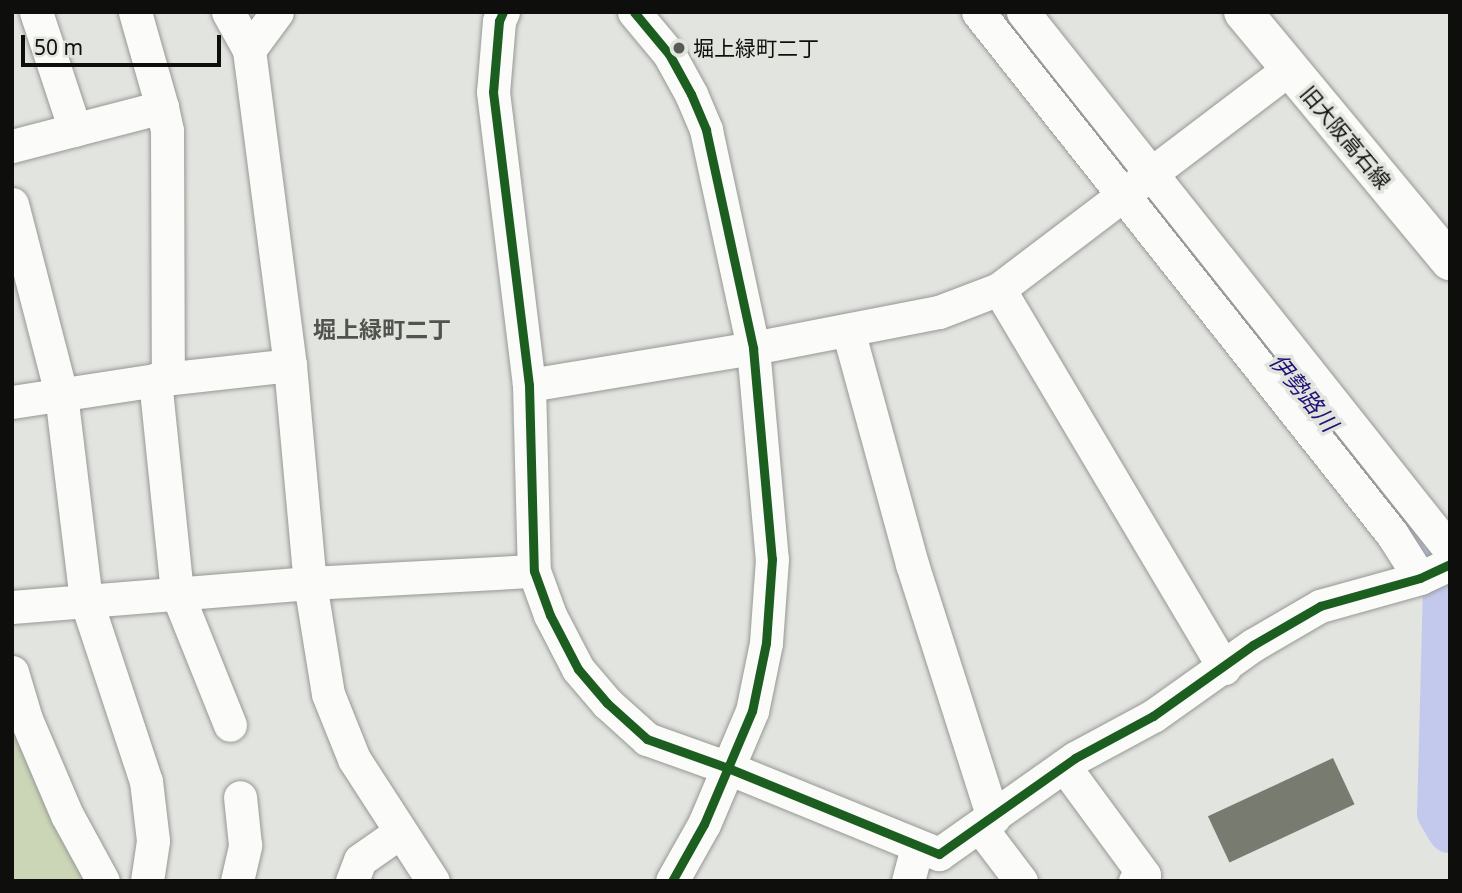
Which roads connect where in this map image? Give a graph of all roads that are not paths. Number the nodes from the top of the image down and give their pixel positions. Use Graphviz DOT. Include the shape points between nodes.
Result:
graph roads {
  1 [pos="36,12"];
  2 [pos="135,12"];
  3 [pos="228,12"];
  4 [pos="277,12"];
  5 [pos="502,12"];
  6 [pos="635,12"];
  7 [pos="978,12"];
  8 [pos="1023,12"];
  9 [pos="1243,12"];
  10 [pos="249,50"];
  11 [pos="1289,69"];
  12 [pos="162,107"];
  13 [pos="75,131"];
  14 [pos="12,146"];
  15 [pos="1136,184"];
  16 [pos="12,204"];
  17 [pos="1446,252"];
  18 [pos="999,289"];
  19 [pos="848,330"];
  20 [pos="753,348"];
  21 [pos="290,365"];
  22 [pos="161,379"];
  23 [pos="529,385"];
  24 [pos="61,394"];
  25 [pos="12,402"];
  26 [pos="1450,550"];
  27 [pos="534,571"];
  28 [pos="1430,573"];
  29 [pos="310,583"];
  30 [pos="177,593"];
  31 [pos="86,600"];
  32 [pos="12,607"];
  33 [pos="1224,668"];
  34 [pos="12,673"];
  35 [pos="230,725"];
  36 [pos="1065,766"];
  37 [pos="729,768"];
  38 [pos="240,797"];
  39 [pos="986,823"];
  40 [pos="400,832"];
  41 [pos="917,847"];
  42 [pos="103,881"];
  43 [pos="148,881"];
  44 [pos="237,881"];
  45 [pos="352,881"];
  46 [pos="433,881"];
  47 [pos="672,881"];
  48 [pos="908,881"];
  49 [pos="1021,881"];
  50 [pos="1135,881"];
  1 -- 13 [label="street"];
  2 -- 12 [label="street"];
  3 -- 10 [label="street"];
  4 -- 10 [label="street"];
  5 -- 23 [label="street" via="493,92"];
  6 -- 20 [label="street" via="669,54 706,131"];
  7 -- 15 [label="street"];
  8 -- 15 [label="street"];
  9 -- 11 [label="main road, 旧大阪高石線"];
  10 -- 21 [label="street"];
  11 -- 15 [label="street"];
  11 -- 17 [label="main road, 旧大阪高石線"];
  12 -- 13 [label="street"];
  12 -- 22 [label="street" via="167,130"];
  13 -- 14 [label="street"];
  15 -- 18 [label="street"];
  15 -- 26 [label="street"];
  15 -- 28 [label="street" via="1392,534"];
  16 -- 24 [label="street"];
  18 -- 19 [label="street" via="939,313"];
  18 -- 33 [label="street"];
  19 -- 20 [label="street"];
  19 -- 39 [label="street"];
  20 -- 23 [label="street"];
  20 -- 37 [label="street" via="772,559 766,643 752,711"];
  21 -- 22 [label="street"];
  21 -- 29 [label="street"];
  22 -- 24 [label="street"];
  22 -- 30 [label="street"];
  23 -- 27 [label="street"];
  24 -- 25 [label="street"];
  24 -- 31 [label="street"];
  27 -- 29 [label="street"];
  27 -- 37 [label="street" via="578,669 607,703 647,739"];
  28 -- 33 [label="street" via="1320,606 1253,645"];
  29 -- 30 [label="street"];
  29 -- 40 [label="street" via="328,694 354,759"];
  30 -- 31 [label="street"];
  30 -- 35 [label="street"];
  31 -- 32 [label="street"];
  31 -- 43 [label="street" via="146,781 153,841"];
  33 -- 36 [label="street" via="1153,716"];
  34 -- 42 [label="street" via="26,719 67,815"];
  36 -- 39 [label="street"];
  36 -- 50 [label="street" via="1144,875"];
  37 -- 41 [label="street"];
  37 -- 47 [label="street"];
  38 -- 44 [label="street" via="245,845"];
  39 -- 41 [label="street" via="939,854"];
  39 -- 49 [label="street"];
  40 -- 45 [label="street" via="360,860"];
  40 -- 46 [label="street"];
  41 -- 48 [label="street"];
}
